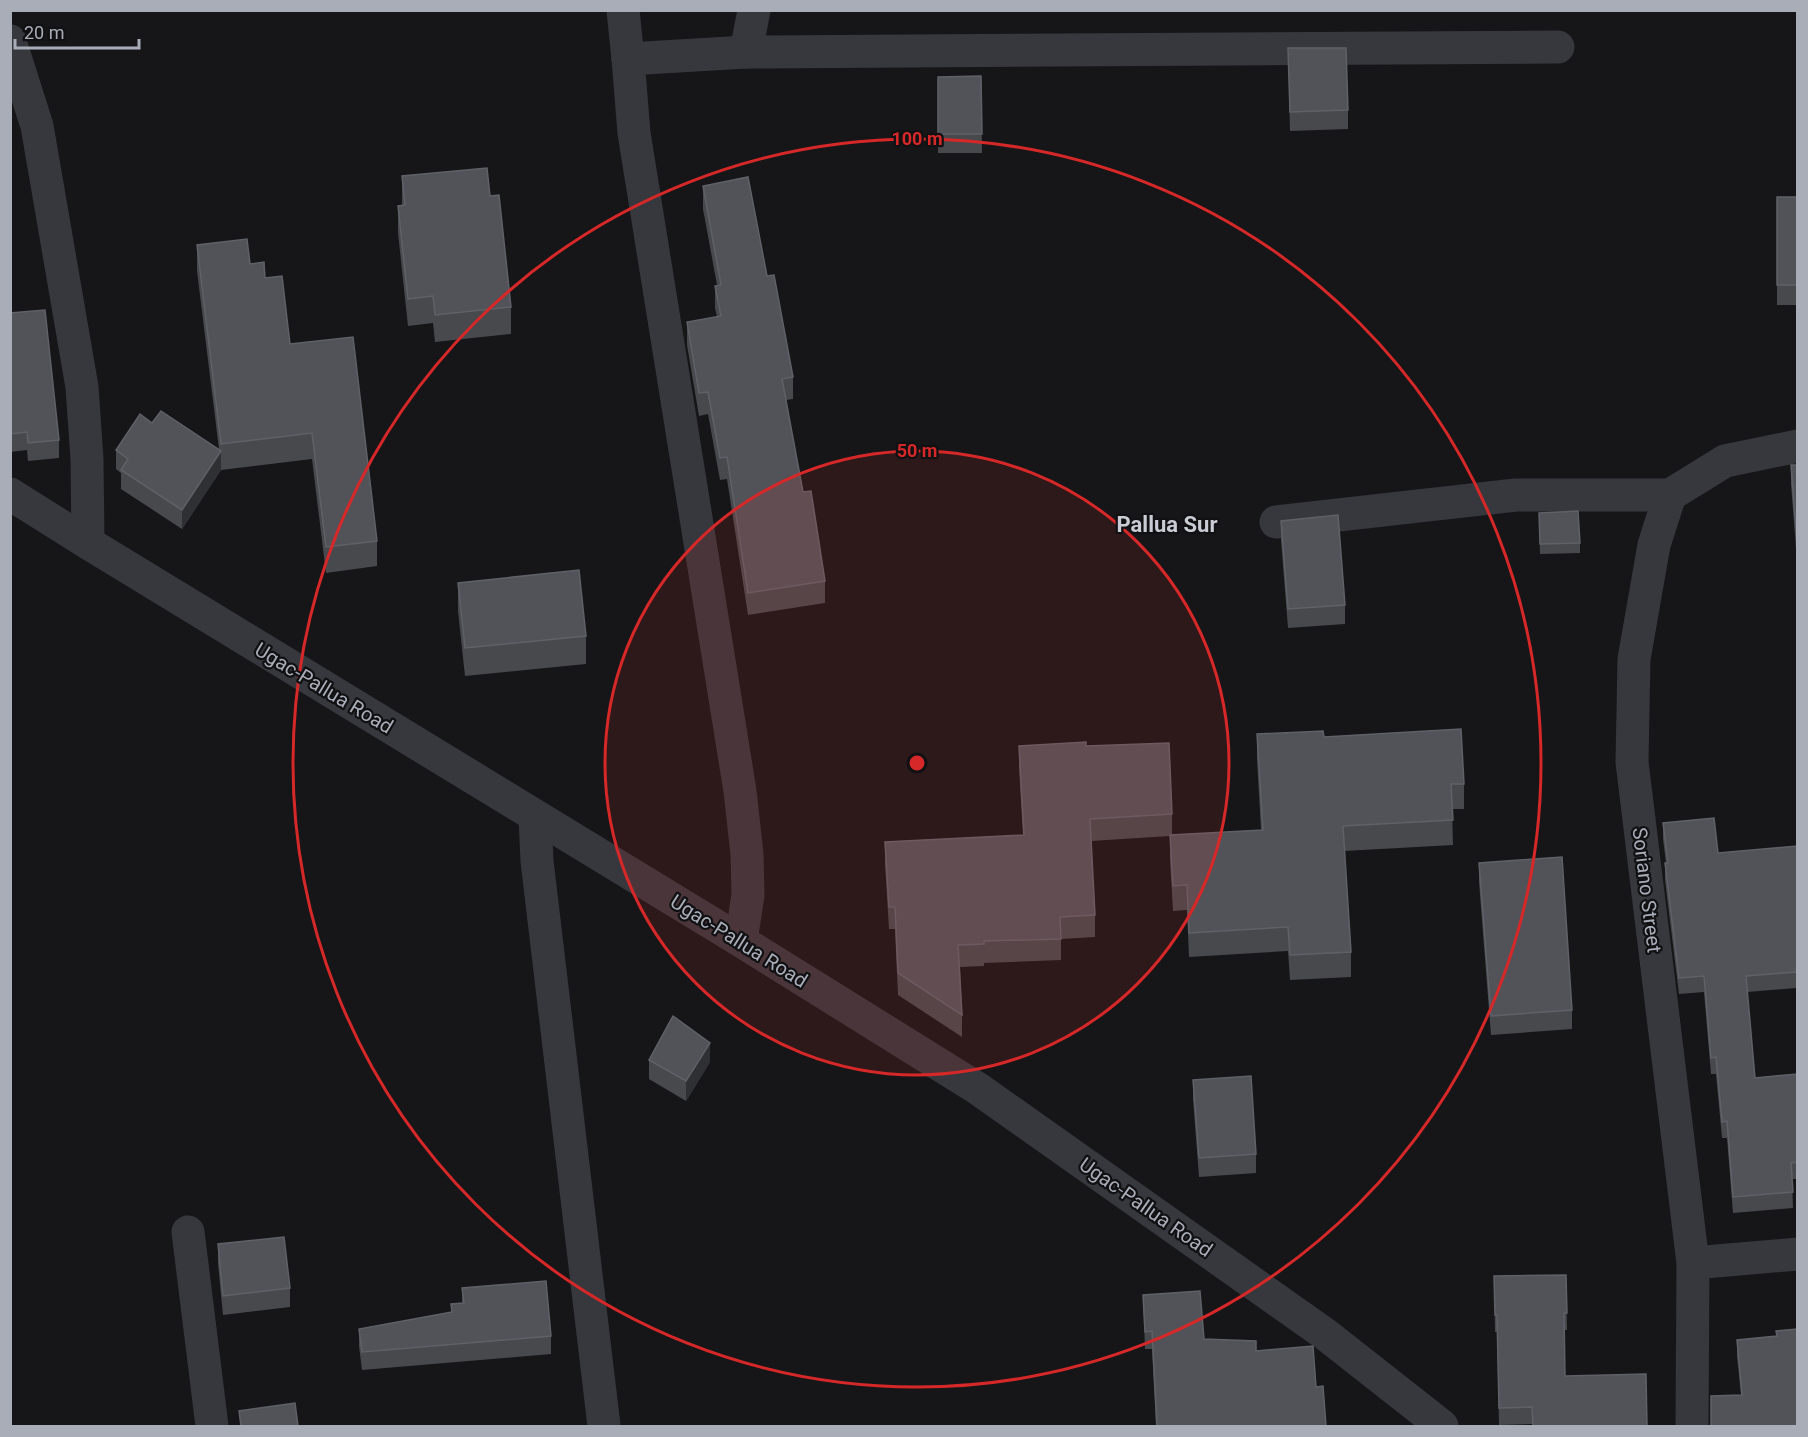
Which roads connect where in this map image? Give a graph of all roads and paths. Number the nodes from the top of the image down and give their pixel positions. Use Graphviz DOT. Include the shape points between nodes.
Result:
graph roads {
  1 [pos="623,10"];
  2 [pos="754,10"];
  3 [pos="10,41"];
  4 [pos="1558,47"];
  5 [pos="746,52"];
  6 [pos="628,59"];
  7 [pos="1797,446"];
  8 [pos="10,494"];
  9 [pos="1670,495"];
  10 [pos="1276,522"];
  11 [pos="88,543"];
  12 [pos="535,816"];
  13 [pos="741,941"];
  14 [pos="188,1232"];
  15 [pos="1797,1254"];
  16 [pos="1693,1263"];
  17 [pos="212,1426"];
  18 [pos="604,1426"];
  19 [pos="1442,1426"];
  20 [pos="1692,1426"];
  1 -- 6 [label="street"];
  2 -- 5 [label="street"];
  3 -- 11 [label="street" via="37,126 82,387"];
  4 -- 5 [label="street"];
  5 -- 6 [label="street"];
  6 -- 13 [label="street" via="634,133 740,791 748,895"];
  7 -- 9 [label="street" via="1725,461"];
  8 -- 11 [label="street, Ugac-Pallua Road"];
  9 -- 10 [label="street" via="1516,495"];
  9 -- 16 [label="street, Soriano Street" via="1654,545 1634,659 1632,762"];
  11 -- 12 [label="street, Ugac-Pallua Road"];
  12 -- 13 [label="street, Ugac-Pallua Road"];
  12 -- 18 [label="street" via="537,861"];
  13 -- 19 [label="street, Ugac-Pallua Road" via="977,1088 1325,1334"];
  14 -- 17 [label="street"];
  15 -- 16 [label="street"];
  16 -- 20 [label="street, Soriano Street"];
}
